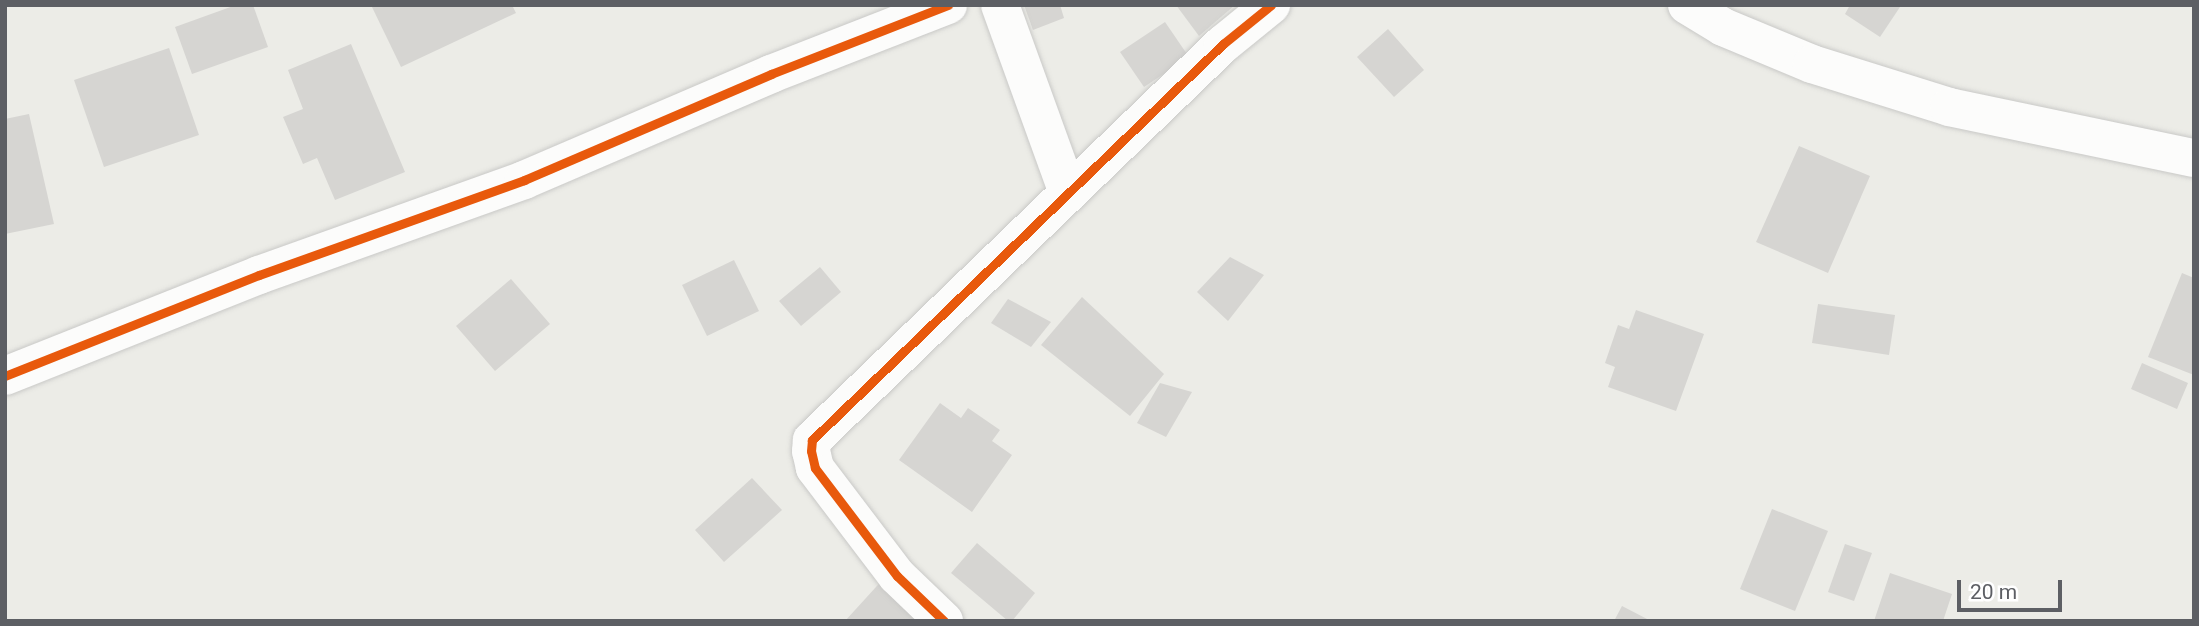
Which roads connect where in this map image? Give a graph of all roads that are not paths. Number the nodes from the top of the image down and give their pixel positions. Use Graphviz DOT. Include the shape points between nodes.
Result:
graph roads {
  1 [pos="948,5"];
  2 [pos="1000,5"];
  3 [pos="1272,5"];
  4 [pos="1687,5"];
  5 [pos="2194,158"];
  6 [pos="1068,193"];
  7 [pos="5,376"];
  8 [pos="944,621"];
  1 -- 7 [label="street" via="771,74 524,180 259,275"];
  2 -- 6 [label="street"];
  3 -- 6 [label="street" via="1223,44"];
  4 -- 5 [label="street" via="1723,27 1812,64 1949,107"];
  6 -- 8 [label="street" via="812,440 815,468 897,576"];
}
